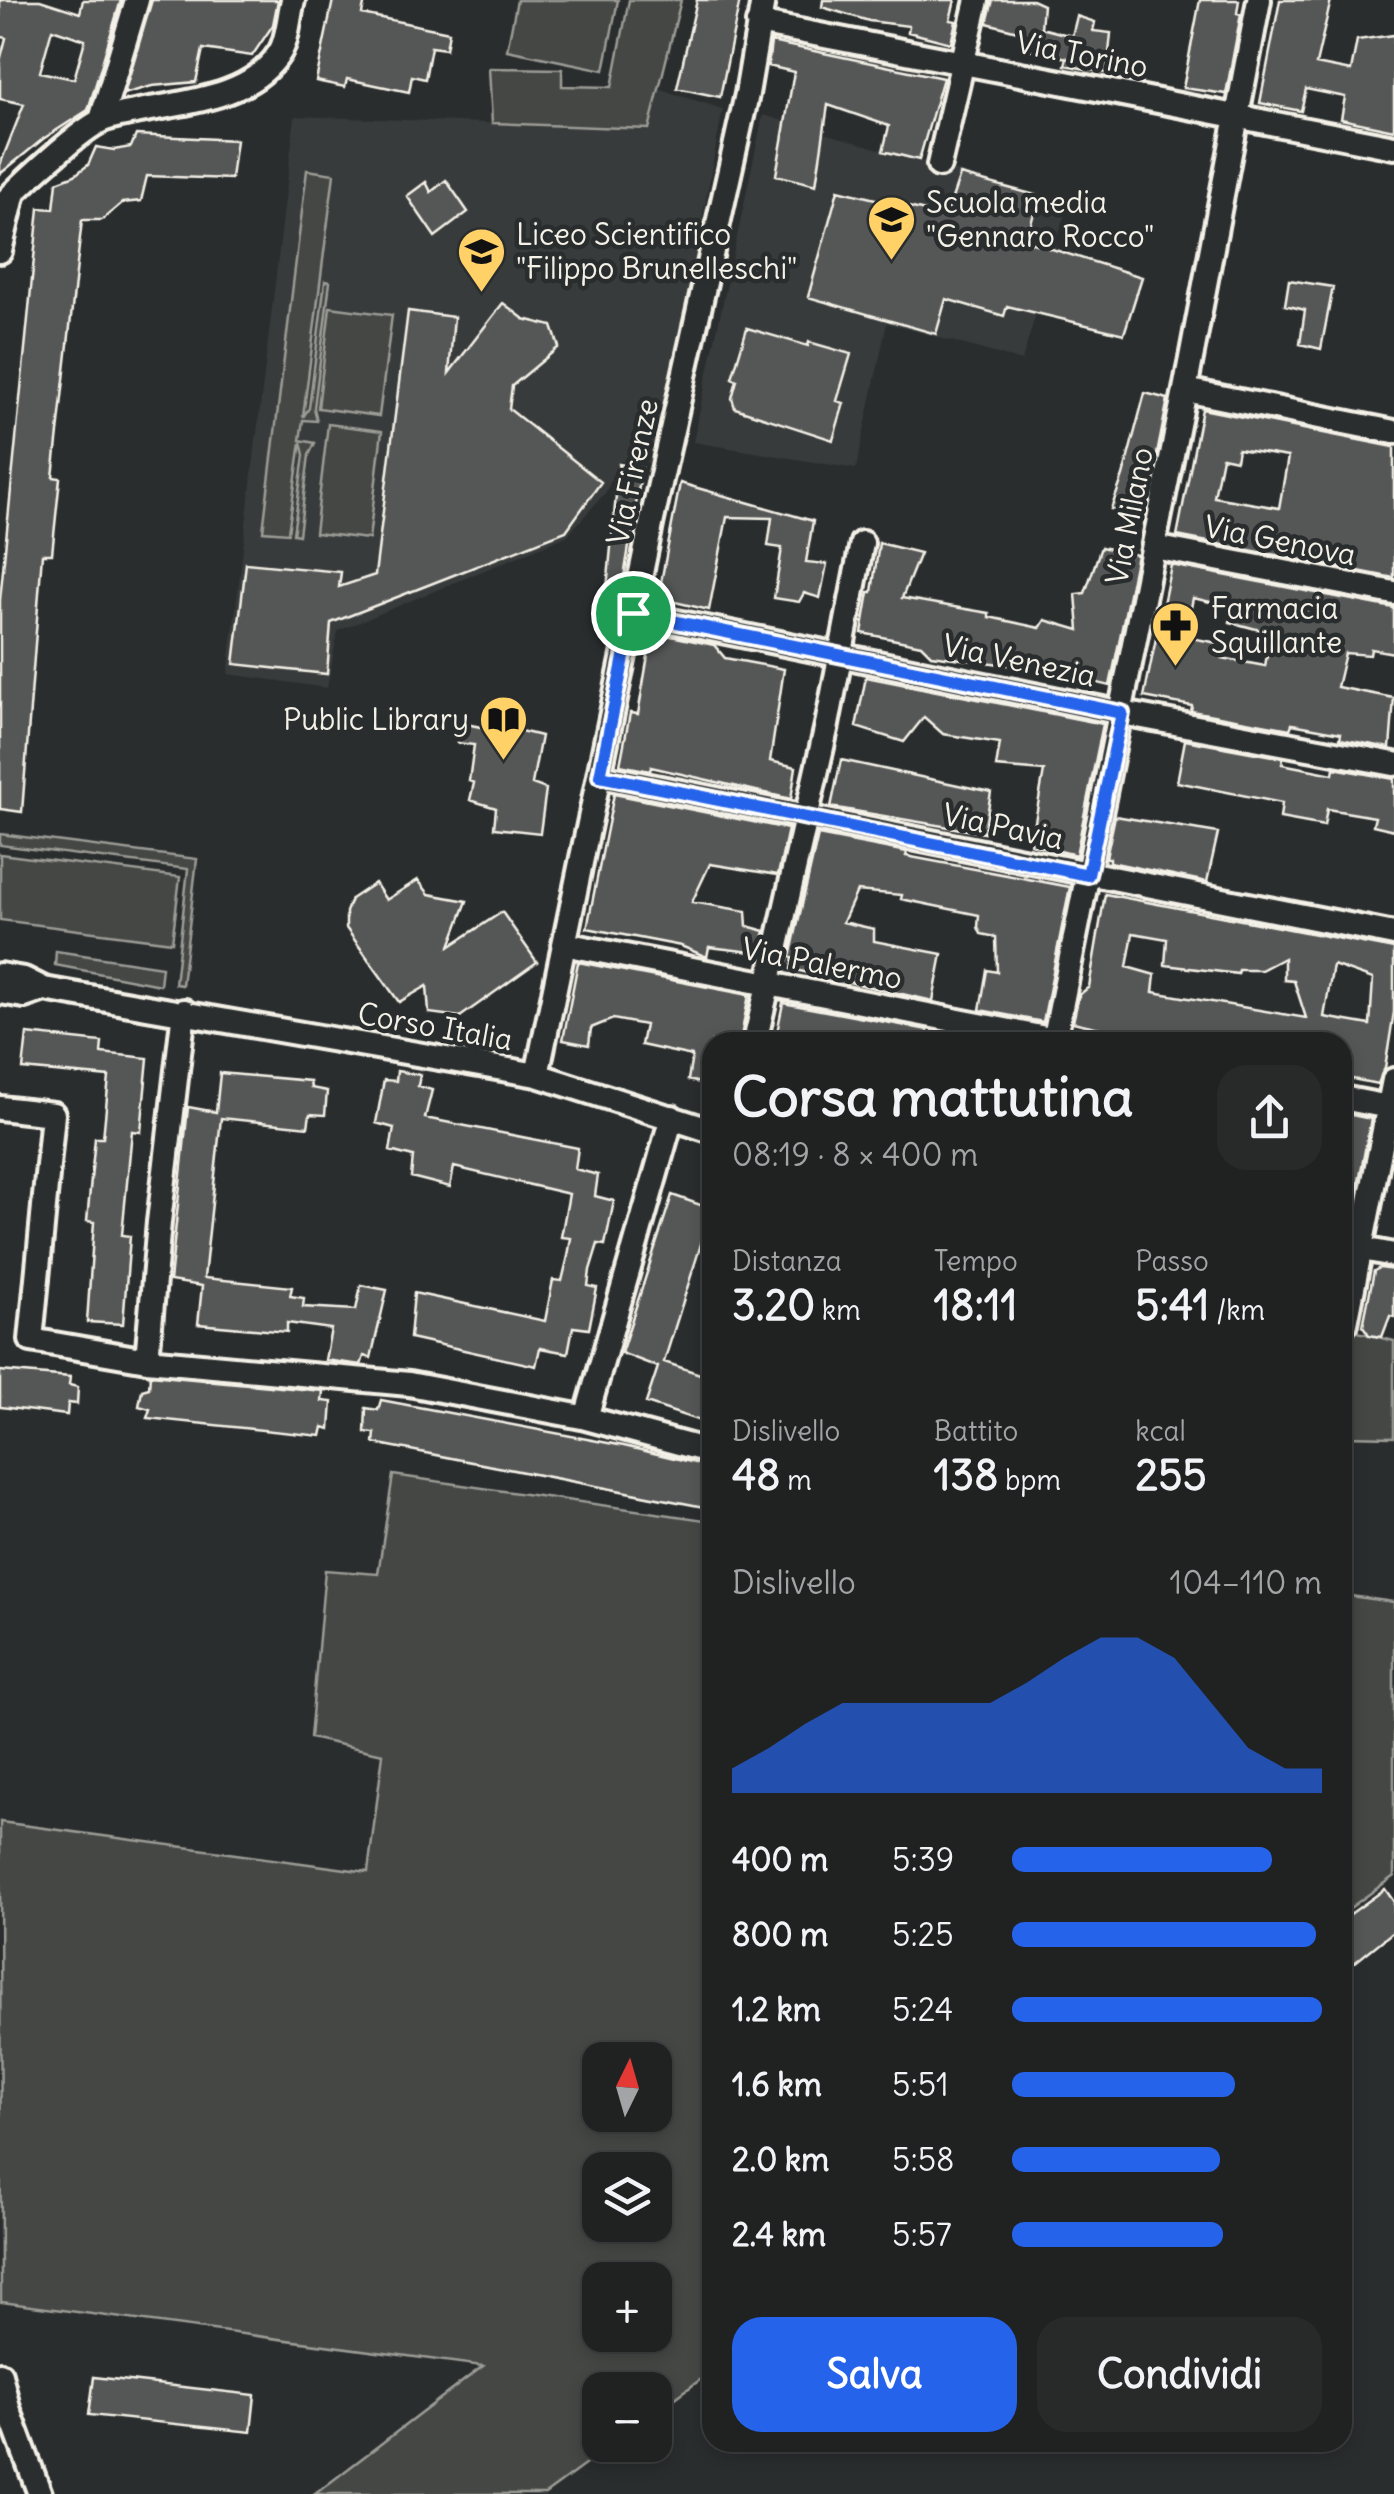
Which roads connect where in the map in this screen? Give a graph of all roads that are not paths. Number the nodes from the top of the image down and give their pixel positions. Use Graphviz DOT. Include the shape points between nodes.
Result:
graph roads {
  1 [pos="138,0"];
  2 [pos="293,0"];
  3 [pos="976,0"];
  4 [pos="1260,0"];
  5 [pos="761,11"];
  6 [pos="962,62"];
  7 [pos="1237,116"];
  8 [pos="101,120"];
  9 [pos="1394,147"];
  10 [pos="939,165"];
  11 [pos="8,180"];
  12 [pos="0,208"];
  13 [pos="0,252"];
  14 [pos="1186,390"];
  15 [pos="1394,432"];
  16 [pos="862,543"];
  17 [pos="1154,547"];
  18 [pos="1394,593"];
  19 [pos="633,613"];
  20 [pos="841,655"];
  21 [pos="1122,713"];
  22 [pos="1394,764"];
  23 [pos="600,776"];
  24 [pos="806,816"];
  25 [pos="1088,875"];
  26 [pos="1394,934"];
  27 [pos="564,944"];
  28 [pos="0,975"];
  29 [pos="768,984"];
  30 [pos="44,989"];
  31 [pos="0,992"];
  32 [pos="184,1011"];
  33 [pos="757,1032"];
  34 [pos="1009,1032"];
  35 [pos="1061,1032"];
  36 [pos="537,1075"];
  37 [pos="1394,1080"];
  38 [pos="1352,1100"];
  39 [pos="0,1108"];
  40 [pos="1391,1108"];
  41 [pos="672,1118"];
  42 [pos="702,1128"];
  43 [pos="1352,1247"];
  44 [pos="1394,1256"];
  45 [pos="147,1360"];
  46 [pos="586,1418"];
  47 [pos="702,1449"];
  48 [pos="0,2374"];
  49 [pos="40,2494"];
  1 -- 8 [label="street"];
  2 -- 8 [label="street" via="280,51 260,73 218,96"];
  3 -- 6 [label="street"];
  4 -- 7 [label="street, Via Milano"];
  5 -- 6 [label="street, Via Torino"];
  5 -- 19 [label="street, Via Firenze"];
  6 -- 7 [label="street, Via Torino"];
  6 -- 10 [label="street"];
  7 -- 9 [label="street, Via Torino"];
  7 -- 14 [label="street, Via Milano"];
  8 -- 11 [label="street"];
  11 -- 12 [label="street"];
  11 -- 13 [label="street"];
  14 -- 15 [label="street"];
  14 -- 17 [label="street, Via Milano"];
  16 -- 20 [label="street"];
  17 -- 18 [label="street, Via Genova"];
  17 -- 21 [label="street, Via Milano"];
  19 -- 20 [label="street, Via Venezia"];
  19 -- 23 [label="street, Via Firenze"];
  20 -- 21 [label="street, Via Venezia"];
  20 -- 24 [label="street"];
  21 -- 22 [label="street, Via Venezia"];
  21 -- 25 [label="street, Via Milano"];
  23 -- 24 [label="street, Via Pavia"];
  23 -- 27 [label="street, Via Firenze"];
  24 -- 25 [label="street, Via Pavia"];
  24 -- 29 [label="street"];
  25 -- 26 [label="street, Via Pavia"];
  25 -- 35 [label="street, Via Milano"];
  27 -- 29 [label="street, Via Palermo"];
  27 -- 36 [label="street, Via Firenze"];
  28 -- 30 [label="street, Corso Italia"];
  29 -- 33 [label="street"];
  29 -- 34 [label="street, Via Palermo"];
  30 -- 31 [label="street, Corso Italia"];
  30 -- 32 [label="street, Corso Italia"];
  32 -- 36 [label="street, Corso Italia"];
  32 -- 45 [label="street"];
  36 -- 41 [label="street, Corso Italia"];
  37 -- 40 [label="street"];
  38 -- 40 [label="street"];
  39 -- 45 [label="street" via="53,1114 31,1340"];
  40 -- 43 [label="street"];
  41 -- 42 [label="street, Corso Italia"];
  41 -- 46 [label="street"];
  43 -- 44 [label="street"];
  45 -- 46 [label="street" via="409,1384"];
  46 -- 47 [label="street"];
  48 -- 49 [label="street"];
}
